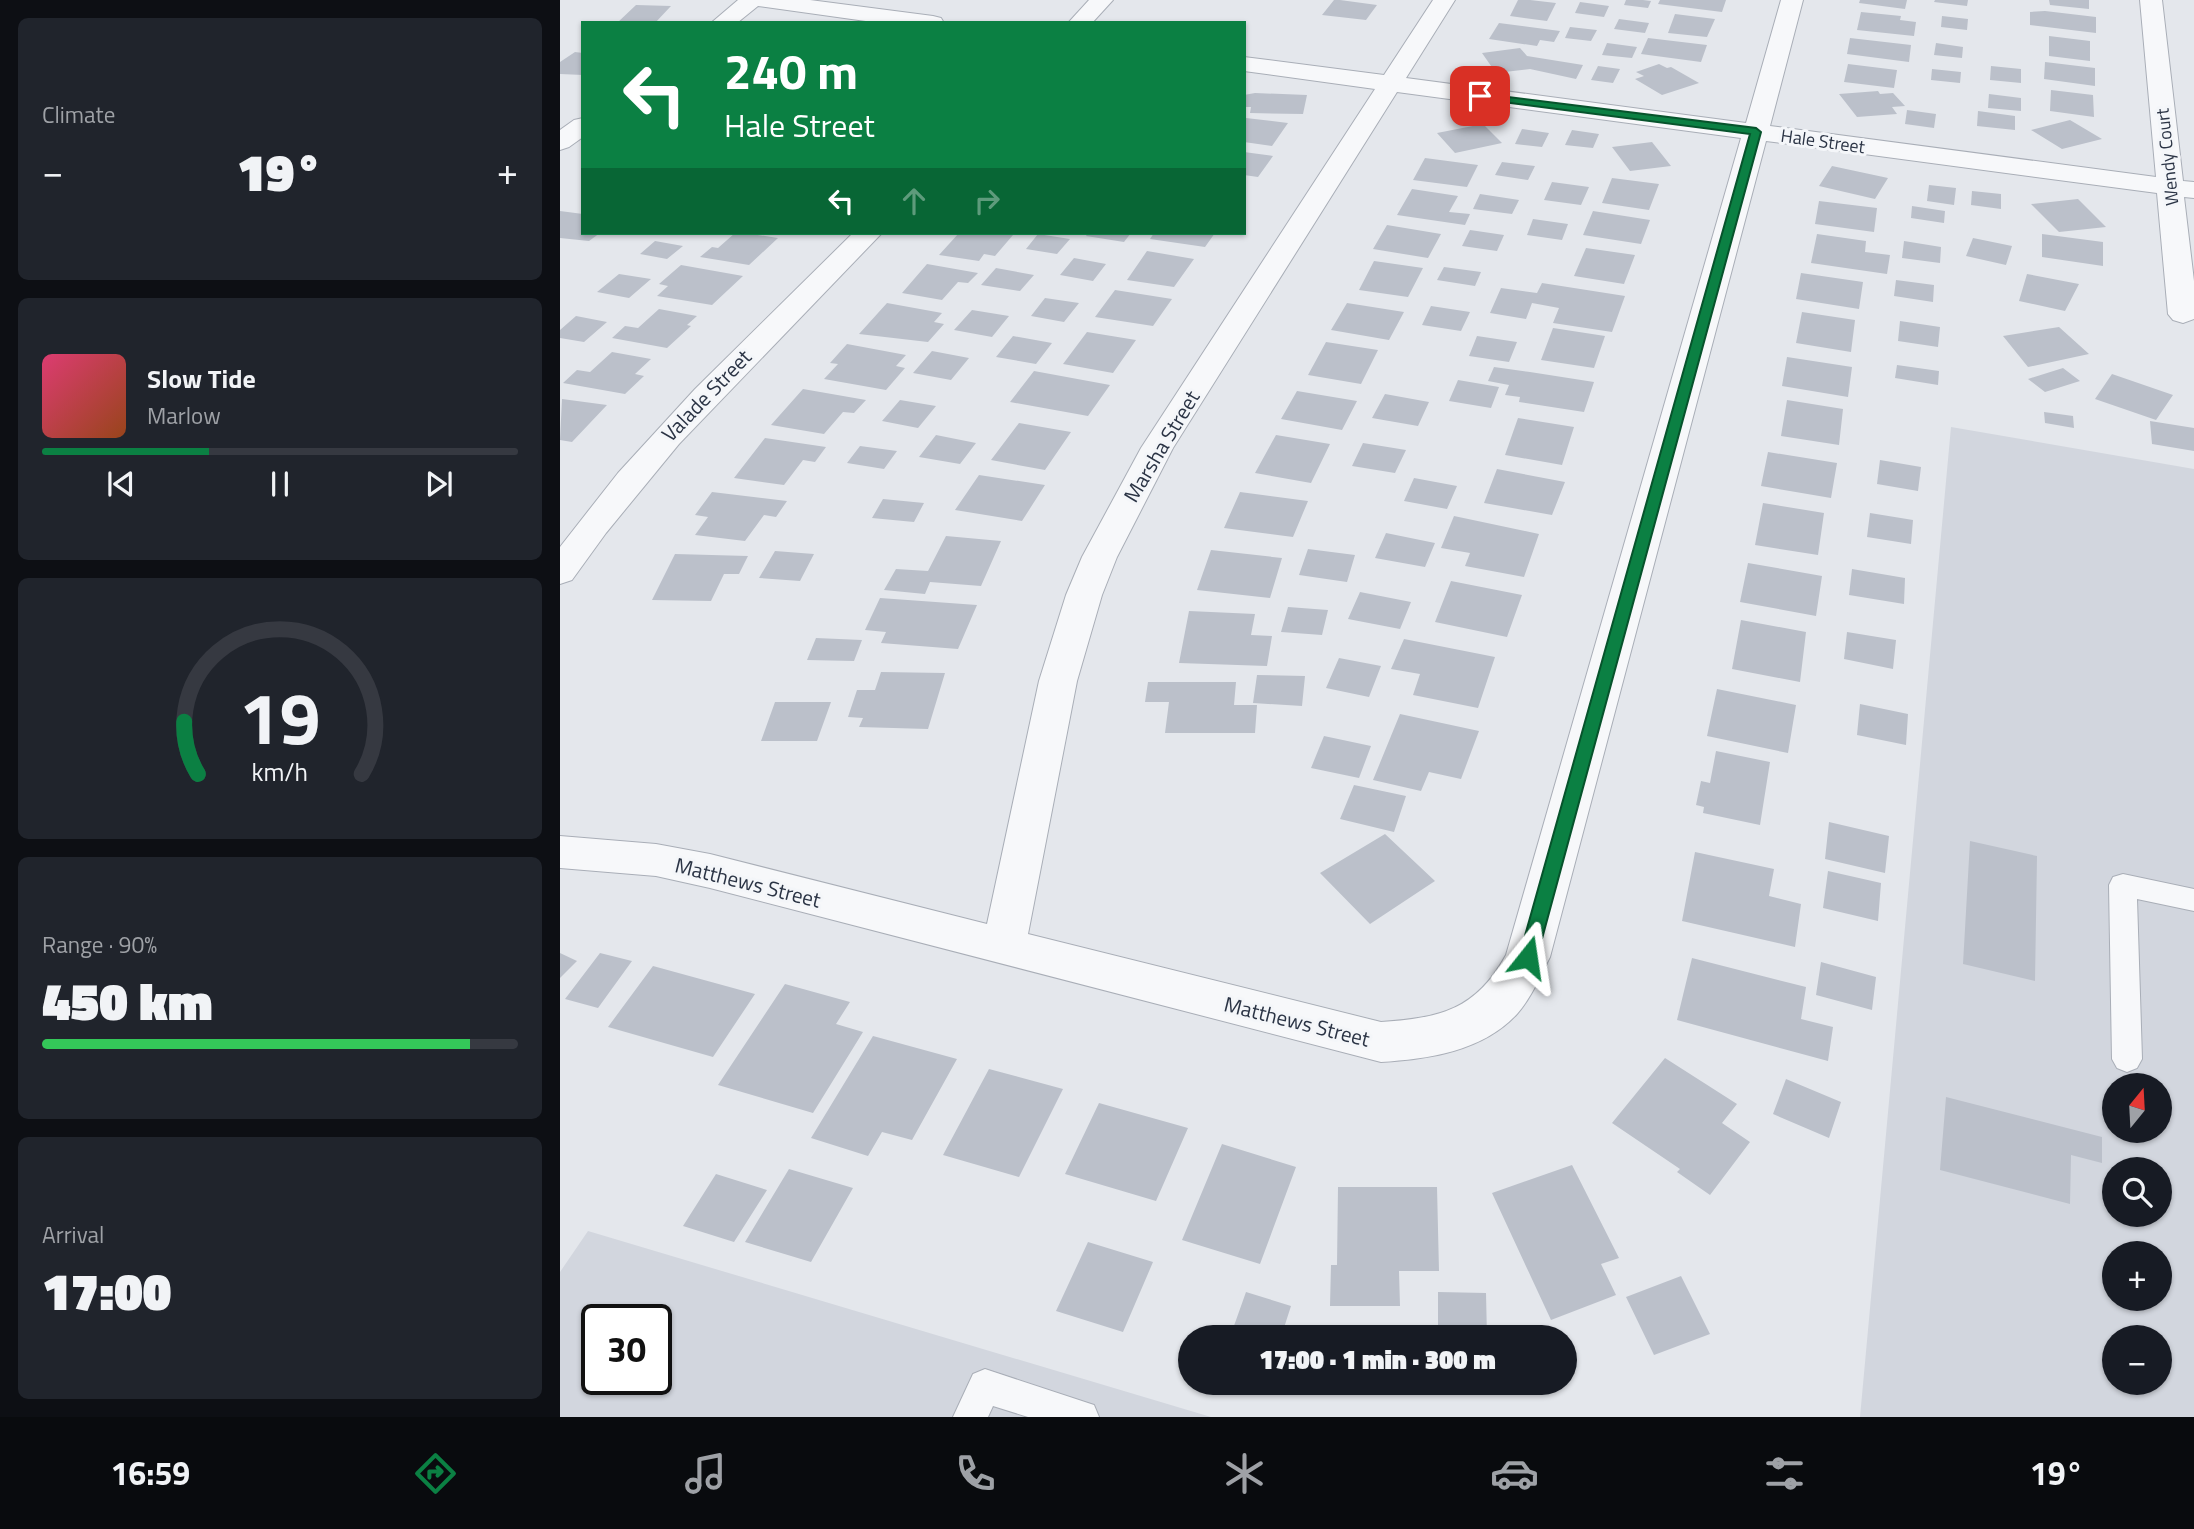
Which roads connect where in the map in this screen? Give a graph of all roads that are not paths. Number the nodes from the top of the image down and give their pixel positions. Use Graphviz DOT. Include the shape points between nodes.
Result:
graph roads {
  1 [pos="752,0"];
  2 [pos="759,0"];
  3 [pos="1102,0"];
  4 [pos="1444,0"];
  5 [pos="1792,0"];
  6 [pos="2151,0"];
  7 [pos="725,21"];
  8 [pos="918,21"];
  9 [pos="1081,21"];
  10 [pos="1246,64"];
  11 [pos="1390,84"];
  12 [pos="581,126"];
  13 [pos="1756,132"];
  14 [pos="560,142"];
  15 [pos="2182,188"];
  16 [pos="866,235"];
  17 [pos="2183,314"];
  18 [pos="560,572"];
  19 [pos="560,852"];
  20 [pos="2194,900"];
  21 [pos="1004,947"];
  22 [pos="2127,1059"];
  23 [pos="970,1417"];
  24 [pos="1082,1417"];
  1 -- 7 [label="street"];
  2 -- 8 [label="street"];
  3 -- 9 [label="street"];
  4 -- 11 [label="street, Marsha Street"];
  5 -- 13 [label="street, Matthews Street"];
  6 -- 15 [label="street, Wendy Court"];
  10 -- 11 [label="street, Hale Street"];
  11 -- 13 [label="street, Hale Street"];
  11 -- 21 [label="street, Marsha Street" via="1157,448 1114,524 1060,668"];
  12 -- 14 [label="street"];
  13 -- 15 [label="street, Hale Street"];
  13 -- 21 [label="street, Matthews Street" via="1528,957 1516,983 1492,1011 1464,1028 1424,1040 1381,1042"];
  15 -- 17 [label="street, Wendy Court"];
  16 -- 18 [label="street, Valade Street" via="648,456"];
  19 -- 21 [label="street, Matthews Street" via="656,860 710,871"];
  20 -- 22 [label="lane" via="2123,885"];
  23 -- 24 [label="lane" via="985,1386"];
}
